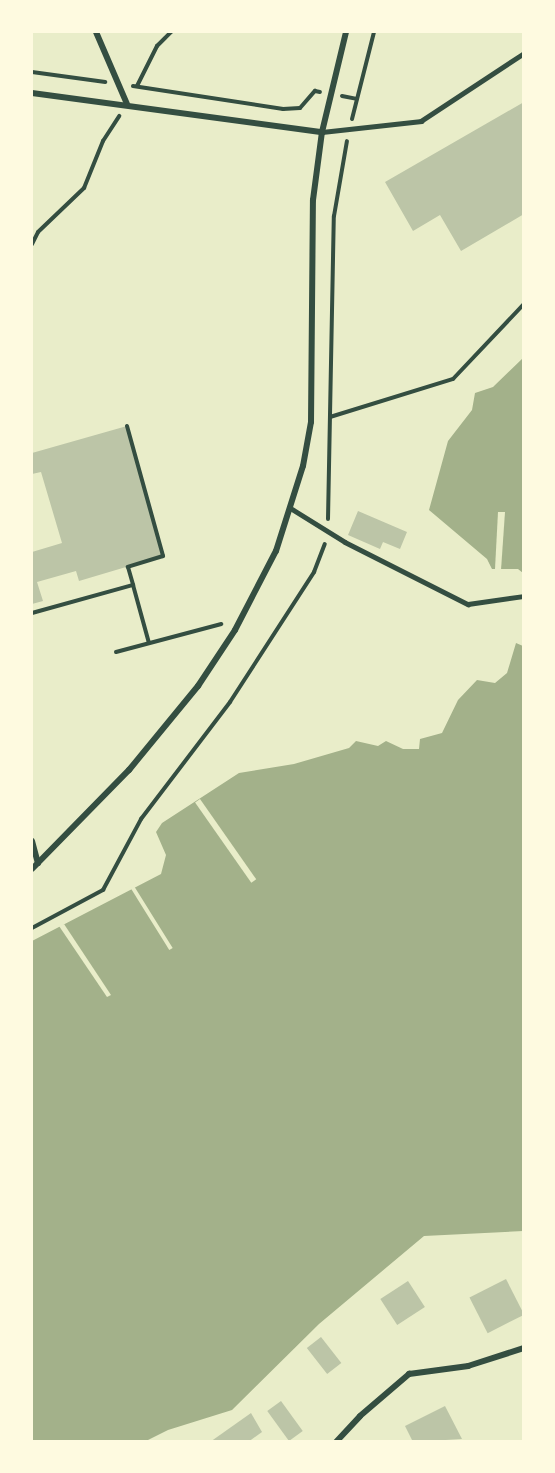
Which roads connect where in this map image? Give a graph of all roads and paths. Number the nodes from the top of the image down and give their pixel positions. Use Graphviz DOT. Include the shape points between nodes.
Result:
graph roads {
  1 [pos="96,32"];
  2 [pos="171,32"];
  3 [pos="346,32"];
  4 [pos="374,32"];
  5 [pos="524,53"];
  6 [pos="32,72"];
  7 [pos="117,83"];
  8 [pos="137,86"];
  9 [pos="32,93"];
  10 [pos="330,94"];
  11 [pos="357,99"];
  12 [pos="127,104"];
  13 [pos="349,131"];
  14 [pos="322,132"];
  15 [pos="32,244"];
  16 [pos="524,304"];
  17 [pos="330,417"];
  18 [pos="127,426"];
  19 [pos="292,509"];
  20 [pos="329,532"];
  21 [pos="133,585"];
  22 [pos="524,596"];
  23 [pos="32,614"];
  24 [pos="220,624"];
  25 [pos="149,643"];
  26 [pos="116,652"];
  27 [pos="32,841"];
  28 [pos="38,863"];
  29 [pos="32,869"];
  30 [pos="32,928"];
  31 [pos="524,1347"];
  32 [pos="336,1442"];
  1 -- 7 [label="street"];
  2 -- 8 [label="path" via="157,46"];
  3 -- 10 [label="street"];
  4 -- 11 [label="path"];
  5 -- 13 [label="lane" via="420,121"];
  6 -- 7 [label="path"];
  7 -- 8 [label="path"];
  7 -- 12 [label="street"];
  8 -- 10 [label="path" via="283,110 300,108 315,91"];
  8 -- 12 [label="path"];
  9 -- 12 [label="street"];
  10 -- 11 [label="path"];
  10 -- 14 [label="street"];
  11 -- 13 [label="path"];
  12 -- 14 [label="street"];
  12 -- 15 [label="path" via="103,141 84,188 38,232"];
  13 -- 14 [label="lane"];
  13 -- 17 [label="path" via="334,216"];
  14 -- 19 [label="street" via="311,233 310,422"];
  16 -- 17 [label="path" via="453,379"];
  17 -- 20 [label="path"];
  18 -- 21 [label="path" via="163,556 128,567"];
  19 -- 20 [label="lane"];
  19 -- 28 [label="street" via="258,589 198,686 129,770"];
  20 -- 22 [label="lane" via="468,604"];
  20 -- 30 [label="path" via="314,572 230,702 141,819 103,890"];
  21 -- 23 [label="path"];
  21 -- 25 [label="path"];
  24 -- 25 [label="path"];
  25 -- 26 [label="path"];
  27 -- 28 [label="street"];
  28 -- 29 [label="street"];
  31 -- 32 [label="street" via="468,1366 409,1374"];
}
